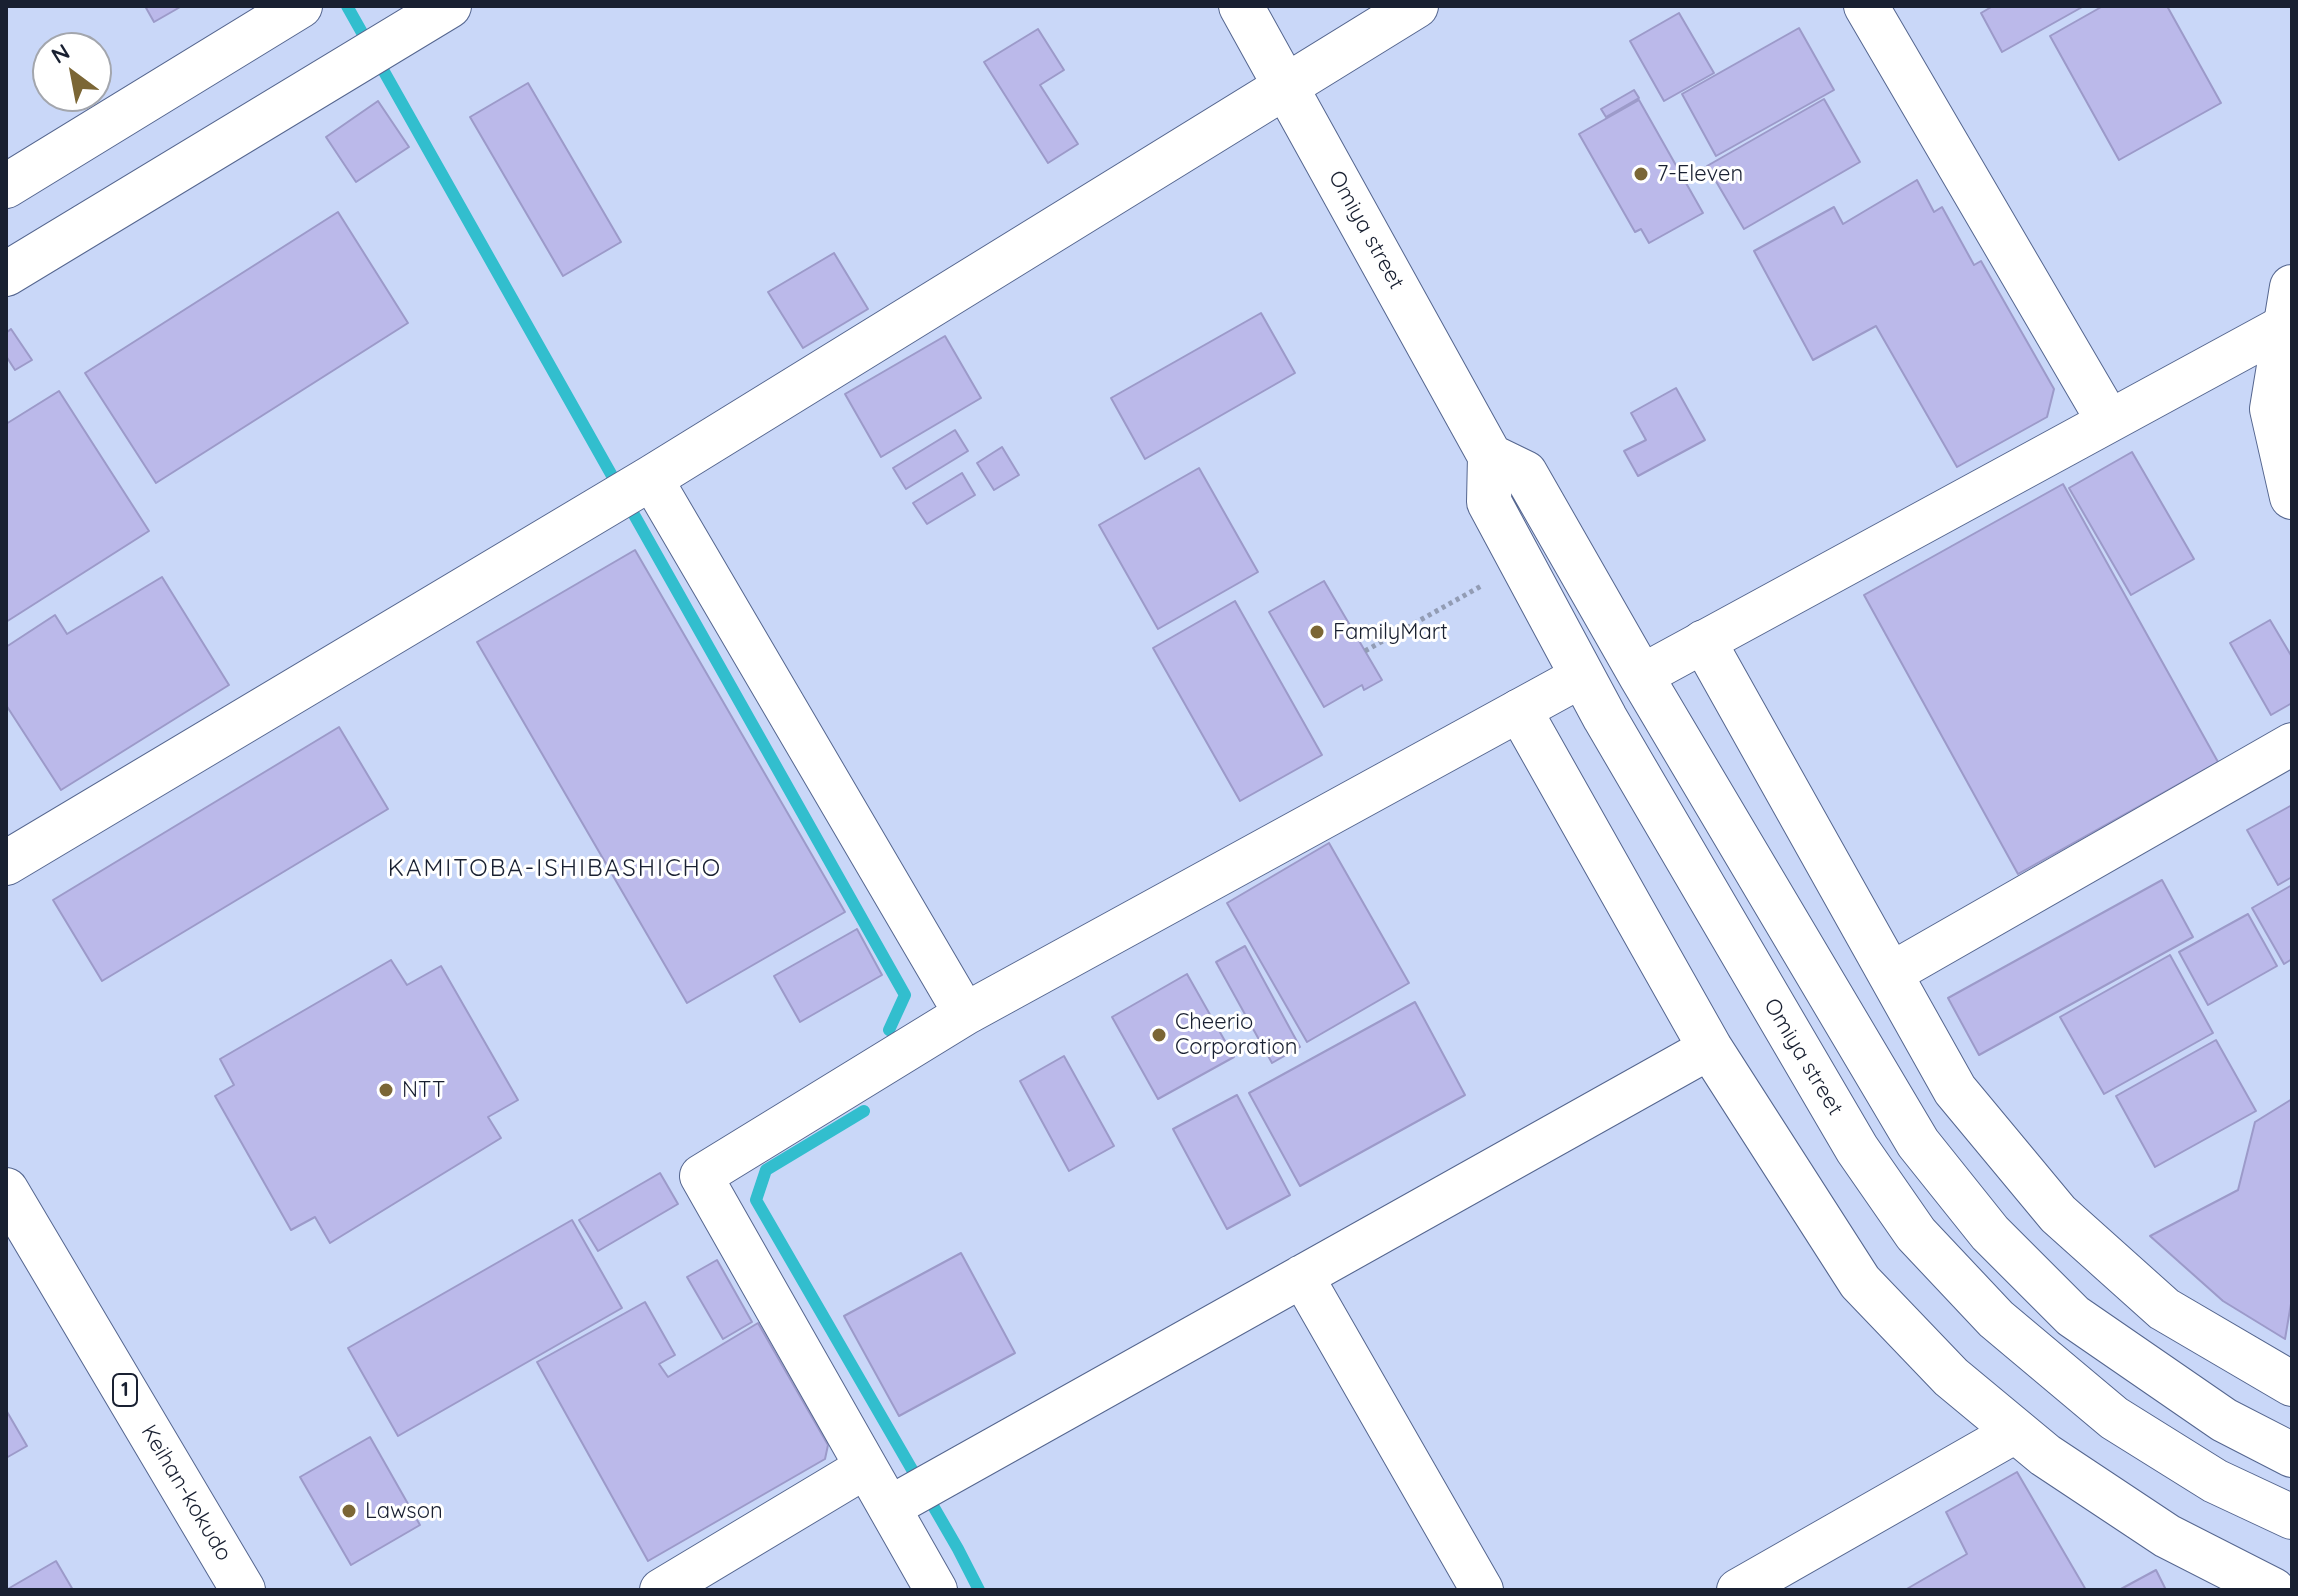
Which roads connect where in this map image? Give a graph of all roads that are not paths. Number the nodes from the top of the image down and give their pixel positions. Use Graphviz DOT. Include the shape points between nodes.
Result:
graph roads {
  1 [pos="300,6"];
  2 [pos="449,6"];
  3 [pos="1241,6"];
  4 [pos="1416,6"];
  5 [pos="1866,6"];
  6 [pos="1287,85"];
  7 [pos="6,186"];
  8 [pos="6,274"];
  9 [pos="2289,306"];
  10 [pos="2108,420"];
  11 [pos="1490,456"];
  12 [pos="651,478"];
  13 [pos="2292,497"];
  14 [pos="1704,642"];
  15 [pos="1582,676"];
  16 [pos="1641,676"];
  17 [pos="1520,711"];
  18 [pos="2292,744"];
  19 [pos="6,863"];
  20 [pos="1890,974"];
  21 [pos="965,1014"];
  22 [pos="1710,1048"];
  23 [pos="6,1190"];
  24 [pos="1302,1276"];
  25 [pos="2292,1384"];
  26 [pos="2017,1431"];
  27 [pos="2292,1455"];
  28 [pos="866,1467"];
  29 [pos="890,1507"];
  30 [pos="2292,1517"];
  31 [pos="243,1590"];
  32 [pos="661,1590"];
  33 [pos="936,1590"];
  34 [pos="1482,1590"];
  35 [pos="1738,1590"];
  36 [pos="2273,1590"];
  1 -- 7 [label="main road"];
  2 -- 8 [label="main road"];
  3 -- 6 [label="main road, Omiya street"];
  4 -- 6 [label="main road"];
  5 -- 10 [label="main road"];
  6 -- 11 [label="main road, Omiya street"];
  6 -- 12 [label="main road"];
  9 -- 10 [label="street"];
  9 -- 13 [label="main road" via="2272,409"];
  10 -- 14 [label="street"];
  11 -- 15 [label="main road, Omiya street" via="1489,502"];
  11 -- 16 [label="main road" via="1525,473"];
  12 -- 19 [label="main road"];
  12 -- 21 [label="street"];
  14 -- 16 [label="street"];
  14 -- 20 [label="main road"];
  15 -- 17 [label="street"];
  15 -- 30 [label="main road, Omiya street" via="1857,1149 1916,1234 1996,1319 2114,1418 2215,1481"];
  16 -- 27 [label="main road" via="1918,1143 1990,1233 2073,1316 2224,1420"];
  17 -- 21 [label="street"];
  17 -- 22 [label="main road"];
  18 -- 20 [label="street"];
  20 -- 25 [label="main road" via="1955,1090 2058,1214 2164,1309"];
  21 -- 28 [label="street" via="701,1176"];
  22 -- 24 [label="street"];
  22 -- 26 [label="main road" via="1860,1282 1951,1377"];
  23 -- 31 [label="main road, Keihan-kokudo / 1"];
  24 -- 29 [label="street"];
  24 -- 34 [label="street"];
  26 -- 35 [label="street"];
  26 -- 36 [label="main road" via="2167,1536"];
  28 -- 29 [label="street"];
  28 -- 32 [label="street"];
  29 -- 33 [label="street"];
}
